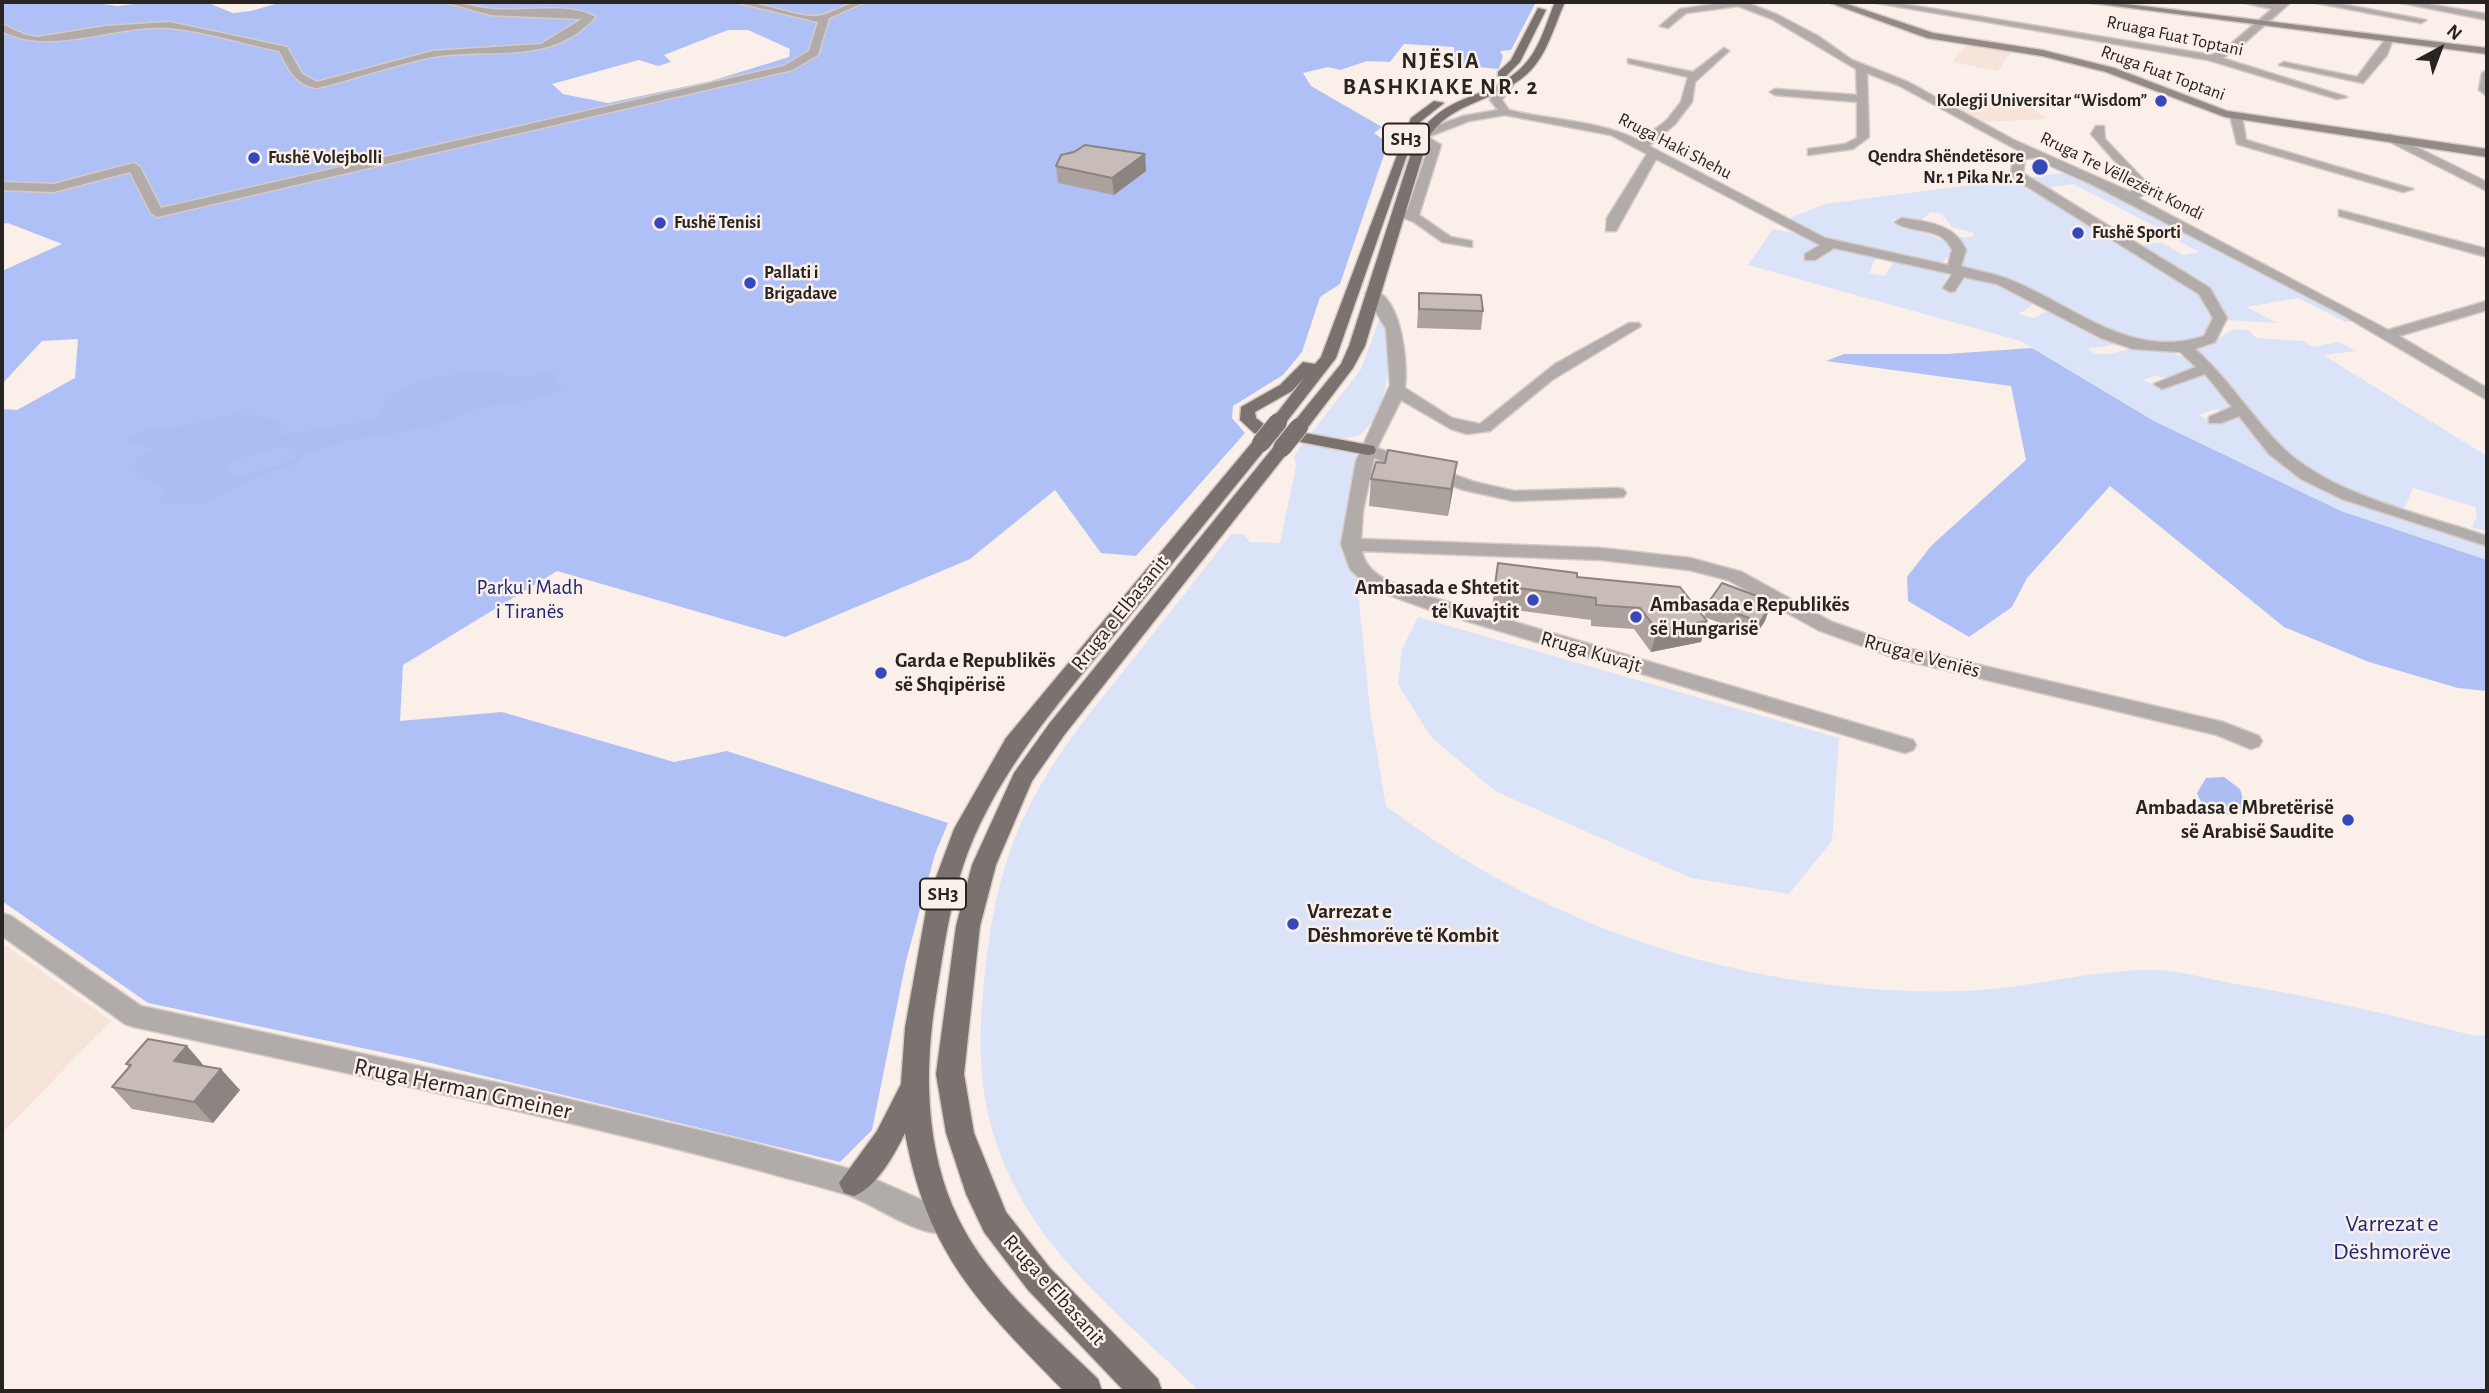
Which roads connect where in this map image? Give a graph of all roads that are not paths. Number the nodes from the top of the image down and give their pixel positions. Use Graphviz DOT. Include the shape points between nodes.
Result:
graph roads {
  1 [pos="449,2"];
  2 [pos="740,2"];
  3 [pos="860,2"];
  4 [pos="1545,2"];
  5 [pos="1560,2"];
  6 [pos="1834,2"];
  7 [pos="1876,2"];
  8 [pos="2089,2"];
  9 [pos="2246,2"];
  10 [pos="2316,2"];
  11 [pos="2400,2"];
  12 [pos="1738,3"];
  13 [pos="2114,3"];
  14 [pos="2282,4"];
  15 [pos="2487,17"];
  16 [pos="824,18"];
  17 [pos="2421,20"];
  18 [pos="2262,23"];
  19 [pos="1665,26"];
  20 [pos="2,27"];
  21 [pos="2389,39"];
  22 [pos="1724,51"];
  23 [pos="2487,51"];
  24 [pos="2227,52"];
  25 [pos="2213,58"];
  26 [pos="1632,61"];
  27 [pos="1861,68"];
  28 [pos="2487,73"];
  29 [pos="1695,76"];
  30 [pos="1511,80"];
  31 [pos="1775,92"];
  32 [pos="2487,93"];
  33 [pos="2341,97"];
  34 [pos="1863,99"];
  35 [pos="1505,112"];
  36 [pos="2236,116"];
  37 [pos="2100,128"];
  38 [pos="1423,136"];
  39 [pos="2390,138"];
  40 [pos="1640,147"];
  41 [pos="1812,152"];
  42 [pos="2487,153"];
  43 [pos="1653,154"];
  44 [pos="2035,154"];
  45 [pos="2433,159"];
  46 [pos="2487,172"];
  47 [pos="2,186"];
  48 [pos="2487,187"];
  49 [pos="2407,189"];
  50 [pos="2125,197"];
  51 [pos="2344,213"];
  52 [pos="1407,214"];
  53 [pos="1902,222"];
  54 [pos="1611,228"];
  55 [pos="1467,244"];
  56 [pos="1831,244"];
  57 [pos="2487,253"];
  58 [pos="1810,257"];
  59 [pos="1887,257"];
  60 [pos="1957,269"];
  61 [pos="1878,273"];
  62 [pos="1950,288"];
  63 [pos="1372,293"];
  64 [pos="2048,304"];
  65 [pos="2487,305"];
  66 [pos="2027,313"];
  67 [pos="1634,326"];
  68 [pos="1338,332"];
  69 [pos="2388,334"];
  70 [pos="2133,344"];
  71 [pos="2184,348"];
  72 [pos="2105,354"];
  73 [pos="2207,368"];
  74 [pos="2162,384"];
  75 [pos="1397,390"];
  76 [pos="2487,395"];
  77 [pos="2242,409"];
  78 [pos="2215,420"];
  79 [pos="1271,445"];
  80 [pos="1368,450"];
  81 [pos="1617,493"];
  82 [pos="2484,541"];
  83 [pos="1350,544"];
  84 [pos="2250,741"];
  85 [pos="1905,745"];
  86 [pos="2,923"];
  87 [pos="914,1087"];
  88 [pos="854,1184"];
  89 [pos="944,1222"];
  90 [pos="1086,1391"];
  91 [pos="1146,1391"];
  1 -- 20 [label="street" via="491,12 566,13 590,18 543,47 433,54 317,85 301,79 287,63 283,49 169,25 38,40 22,38"];
  2 -- 16 [label="street"];
  3 -- 16 [label="street"];
  4 -- 68 [label="main road, Rruga e Elbasanit / SH3" via="1512,67 1437,103 1415,120"];
  5 -- 30 [label="main road, SH3" via="1529,67"];
  6 -- 36 [label="street, Rruga Fuat Toptani" via="1931,36 2100,67"];
  7 -- 25 [label="street, Rruaga Fuat Toptani"];
  8 -- 13 [label="street"];
  9 -- 14 [label="street"];
  10 -- 17 [label="street"];
  11 -- 15 [label="street"];
  12 -- 19 [label="street" via="1688,9"];
  12 -- 27 [label="street, Rruga Tre Vëllezërit Kondi" via="1799,30"];
  13 -- 18 [label="street"];
  14 -- 18 [label="street"];
  16 -- 47 [label="street" via="814,53 788,68 155,214 134,167 54,188"];
  18 -- 21 [label="street"];
  18 -- 24 [label="street"];
  21 -- 23 [label="street"];
  21 -- 24 [label="street" via="2382,55 2359,81"];
  22 -- 29 [label="street"];
  24 -- 25 [label="street"];
  25 -- 33 [label="street, Rruaga Fuat Toptani"];
  26 -- 29 [label="street"];
  27 -- 34 [label="street"];
  27 -- 44 [label="street, Rruga Tre Vëllezërit Kondi" via="1904,84"];
  28 -- 32 [label="street"];
  29 -- 40 [label="street" via="1686,102"];
  30 -- 35 [label="street" via="1496,100"];
  30 -- 38 [label="main road, SH3" via="1449,108"];
  31 -- 34 [label="street"];
  34 -- 41 [label="street" via="1863,140"];
  35 -- 38 [label="street, Rruga Haki Shehu" via="1467,118"];
  35 -- 40 [label="street, Rruga Haki Shehu" via="1593,126"];
  36 -- 39 [label="street, Rruga Fuat Toptani"];
  36 -- 49 [label="street" via="2241,142"];
  37 -- 50 [label="street" via="2100,140 2140,182 2137,195"];
  38 -- 52 [label="street" via="1435,145"];
  39 -- 42 [label="street, Rruga Fuat Toptani"];
  39 -- 45 [label="street"];
  40 -- 43 [label="street, Rruga Haki Shehu"];
  43 -- 54 [label="street"];
  43 -- 56 [label="street, Rruga Haki Shehu"];
  44 -- 50 [label="street, Rruga Tre Vëllezërit Kondi"];
  44 -- 71 [label="street" via="2017,159 2017,174 2205,290 2218,311 2216,331 2201,344"];
  45 -- 46 [label="street"];
  45 -- 48 [label="street"];
  50 -- 69 [label="street, Rruga Tre Vëllezërit Kondi"];
  51 -- 57 [label="street"];
  52 -- 55 [label="street" via="1425,221 1442,240"];
  52 -- 63 [label="main road, Rruga e Elbasanit / SH3"];
  53 -- 60 [label="street" via="1935,229 1951,238 1959,250"];
  56 -- 58 [label="street"];
  56 -- 59 [label="street, Rruga Haki Shehu"];
  59 -- 60 [label="street, Rruga Haki Shehu"];
  59 -- 61 [label="street"];
  60 -- 62 [label="street"];
  60 -- 64 [label="street, Rruga Haki Shehu" via="2002,281"];
  63 -- 75 [label="street" via="1395,327"];
  63 -- 79 [label="main road, Rruga e Elbasanit / SH3, bridge" via="1348,365 1299,427"];
  64 -- 66 [label="street"];
  64 -- 70 [label="street, Rruga Haki Shehu"];
  65 -- 69 [label="street"];
  67 -- 75 [label="street" via="1575,357 1534,385 1490,426 1479,429 1451,423"];
  68 -- 79 [label="main road, Rruga e Elbasanit / SH3, bridge" via="1321,369 1278,422"];
  68 -- 80 [label="main road" via="1286,388 1252,405 1246,415 1260,429"];
  69 -- 76 [label="street, Rruga Tre Vëllezërit Kondi"];
  70 -- 71 [label="street"];
  70 -- 72 [label="street"];
  71 -- 73 [label="street"];
  73 -- 74 [label="street"];
  73 -- 77 [label="street"];
  75 -- 80 [label="street"];
  77 -- 78 [label="street"];
  77 -- 82 [label="street" via="2275,450 2307,475 2408,516 2413,509 2422,508 2451,515 2459,521 2456,532"];
  79 -- 87 [label="main road, Rruga e Elbasanit / SH3" via="1014,743 981,797 954,856 935,922 915,1041"];
  79 -- 91 [label="main road, Rruga e Elbasanit / SH3" via="1022,779 984,865 968,926 950,1074 960,1133 981,1194 995,1222 1040,1279"];
  80 -- 81 [label="street" via="1470,486 1514,496"];
  80 -- 83 [label="street"];
  83 -- 84 [label="street, Rruga e Veniës" via="1601,554 1714,569 1751,583 1857,639 2223,729"];
  83 -- 85 [label="street, Rruga Kuvajt" via="1359,570 1432,604"];
  86 -- 88 [label="street, Rruga Herman Gmeiner" via="134,1016 517,1099"];
  87 -- 88 [label="main road" via="887,1140"];
  87 -- 89 [label="main road, Rruga e Elbasanit / SH3" via="919,1145"];
  88 -- 89 [label="street, Rruga Herman Gmeiner"];
  89 -- 90 [label="main road, Rruga e Elbasanit / SH3" via="1000,1303"];
}
